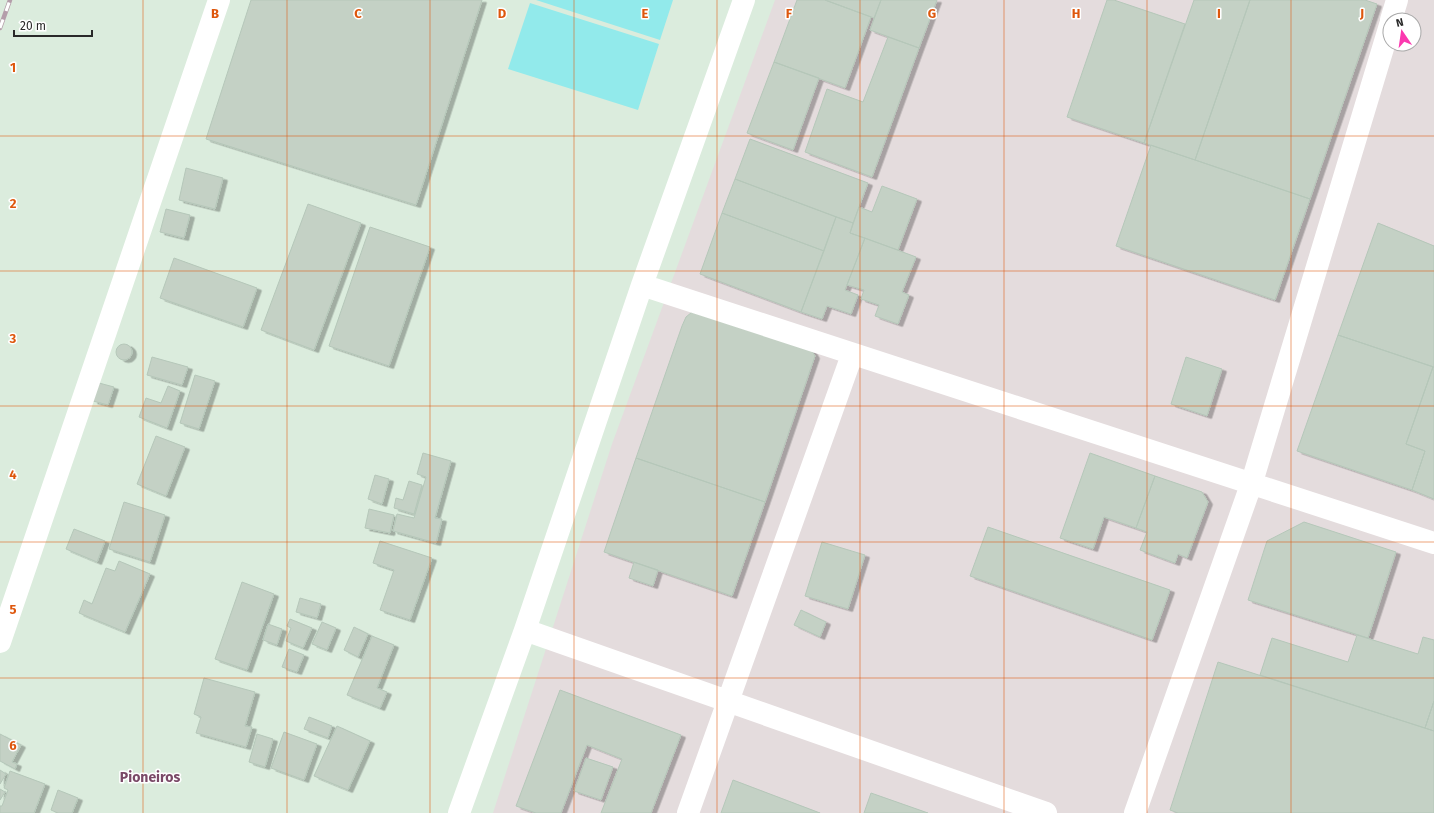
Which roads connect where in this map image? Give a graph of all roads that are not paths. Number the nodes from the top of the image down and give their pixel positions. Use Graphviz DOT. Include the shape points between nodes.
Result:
graph roads {
  1 [pos="219,0"];
  2 [pos="744,0"];
  3 [pos="1397,0"];
  4 [pos="1393,12"];
  5 [pos="1382,51"];
  6 [pos="642,285"];
  7 [pos="852,355"];
  8 [pos="1252,482"];
  9 [pos="1434,543"];
  10 [pos="525,630"];
  11 [pos="0,642"];
  12 [pos="729,701"];
  13 [pos="459,813"];
  14 [pos="688,813"];
  15 [pos="1046,813"];
  16 [pos="1135,813"];
  1 -- 11 [label="street"];
  2 -- 6 [label="street"];
  3 -- 4 [label="street"];
  5 -- 8 [label="street"];
  6 -- 7 [label="street"];
  6 -- 10 [label="street"];
  7 -- 8 [label="street"];
  7 -- 12 [label="street"];
  8 -- 9 [label="street"];
  8 -- 16 [label="street"];
  10 -- 12 [label="street"];
  10 -- 13 [label="street"];
  12 -- 14 [label="street"];
  12 -- 15 [label="street"];
}
